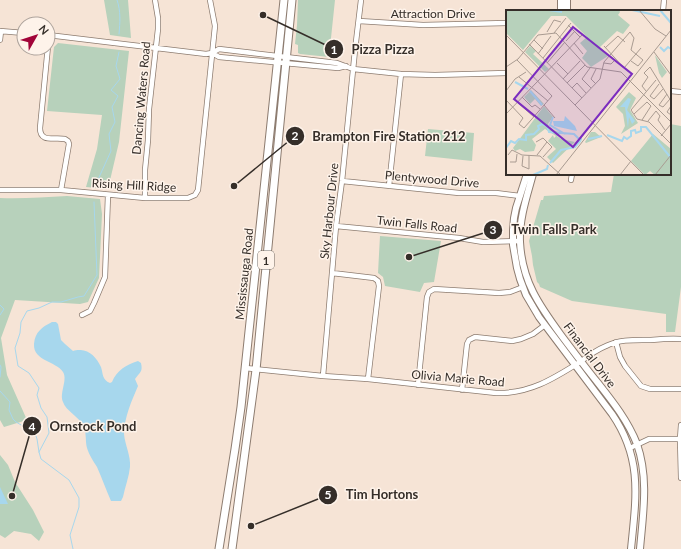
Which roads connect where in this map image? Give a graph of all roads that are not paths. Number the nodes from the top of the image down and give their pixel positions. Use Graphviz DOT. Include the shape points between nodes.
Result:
graph roads {
  1 [pos="155,0"];
  2 [pos="210,0"];
  3 [pos="284,0"];
  4 [pos="292,0"];
  5 [pos="361,0"];
  6 [pos="567,0"];
  7 [pos="664,0"];
  8 [pos="566,10"];
  9 [pos="663,10"];
  10 [pos="359,22"];
  11 [pos="506,23"];
  12 [pos="0,31"];
  13 [pos="16,32"];
  14 [pos="56,37"];
  15 [pos="0,40"];
  16 [pos="156,47"];
  17 [pos="212,53"];
  18 [pos="47,56"];
  19 [pos="277,59"];
  20 [pos="286,60"];
  21 [pos="353,69"];
  22 [pos="506,73"];
  23 [pos="402,74"];
  24 [pos="671,90"];
  25 [pos="681,92"];
  26 [pos="527,175"];
  27 [pos="533,175"];
  28 [pos="572,175"];
  29 [pos="571,180"];
  30 [pos="342,181"];
  31 [pos="389,186"];
  32 [pos="0,190"];
  33 [pos="62,190"];
  34 [pos="108,195"];
  35 [pos="520,196"];
  36 [pos="145,198"];
  37 [pos="336,226"];
  38 [pos="517,241"];
  39 [pos="332,273"];
  40 [pos="523,287"];
  41 [pos="82,315"];
  42 [pos="545,325"];
  43 [pos="681,339"];
  44 [pos="616,342"];
  45 [pos="581,361"];
  46 [pos="575,365"];
  47 [pos="245,368"];
  48 [pos="256,370"];
  49 [pos="322,376"];
  50 [pos="368,380"];
  51 [pos="418,385"];
  52 [pos="681,389"];
  53 [pos="462,390"];
  54 [pos="681,425"];
  55 [pos="680,439"];
  56 [pos="637,445"];
  57 [pos="630,448"];
  58 [pos="681,478"];
  59 [pos="222,532"];
  60 [pos="233,548"];
  61 [pos="215,549"];
  62 [pos="219,549"];
  63 [pos="631,549"];
  64 [pos="640,549"];
  1 -- 16 [label="street, Dancing Waters Road" via="158,21"];
  2 -- 17 [label="street" via="215,26"];
  3 -- 19 [label="main road, Mississauga Road / 1"];
  4 -- 20 [label="main road, Mississauga Road / 1"];
  5 -- 10 [label="street, Sky Harbour Drive"];
  6 -- 8 [label="street"];
  7 -- 9 [label="street"];
  10 -- 11 [label="street, Attraction Drive" via="423,25"];
  10 -- 21 [label="street, Sky Harbour Drive"];
  12 -- 13 [label="street"];
  12 -- 15 [label="street"];
  14 -- 16 [label="street"];
  16 -- 17 [label="street"];
  16 -- 36 [label="street, Dancing Waters Road" via="149,109"];
  17 -- 19 [label="street" via="220,57"];
  17 -- 19 [label="street" via="219,49"];
  17 -- 36 [label="street, Rising Hill Ridge" via="197,193 188,198"];
  18 -- 33 [label="street" via="40,133 45,138 68,141"];
  19 -- 20 [label="street"];
  19 -- 20 [label="street"];
  19 -- 47 [label="main road, Mississauga Road / 1"];
  20 -- 21 [label="street" via="337,62"];
  20 -- 48 [label="main road, Mississauga Road / 1"];
  21 -- 23 [label="street"];
  21 -- 30 [label="street, Sky Harbour Drive"];
  22 -- 23 [label="street"];
  23 -- 31 [label="street"];
  24 -- 25 [label="street"];
  26 -- 35 [label="street, Financial Drive"];
  27 -- 38 [label="street, Financial Drive"];
  28 -- 29 [label="street"];
  30 -- 31 [label="street, Plentywood Drive"];
  30 -- 37 [label="street, Sky Harbour Drive"];
  31 -- 35 [label="street, Plentywood Drive"];
  32 -- 33 [label="street, Rising Hill Ridge"];
  33 -- 34 [label="street, Rising Hill Ridge"];
  34 -- 36 [label="street, Rising Hill Ridge"];
  34 -- 41 [label="street" via="105,276 90,310"];
  35 -- 38 [label="street, Financial Drive" via="514,218"];
  37 -- 38 [label="street, Twin Falls Road" via="483,242"];
  37 -- 39 [label="street, Sky Harbour Drive"];
  38 -- 40 [label="street, Financial Drive" via="517,268"];
  38 -- 45 [label="street, Financial Drive" via="522,264 538,303"];
  39 -- 49 [label="street, Sky Harbour Drive"];
  39 -- 50 [label="street" via="374,278 378,281"];
  40 -- 42 [label="street, Financial Drive"];
  40 -- 51 [label="street" via="499,293 434,289 429,292"];
  42 -- 46 [label="street, Financial Drive"];
  42 -- 53 [label="street" via="533,334 512,341 476,337 469,340"];
  43 -- 44 [label="street, Olivia Marie Road"];
  44 -- 45 [label="street, Olivia Marie Road"];
  44 -- 52 [label="street" via="625,366 641,386 650,389"];
  45 -- 46 [label="street, Olivia Marie Road"];
  45 -- 56 [label="street, Financial Drive" via="620,412"];
  46 -- 53 [label="street, Olivia Marie Road" via="524,391 508,394"];
  46 -- 57 [label="street, Financial Drive" via="616,420"];
  47 -- 48 [label="street, Olivia Marie Road"];
  47 -- 59 [label="main road, Mississauga Road / 1"];
  48 -- 49 [label="street, Olivia Marie Road"];
  48 -- 60 [label="main road, Mississauga Road / 1"];
  49 -- 50 [label="street, Olivia Marie Road"];
  50 -- 51 [label="street, Olivia Marie Road"];
  51 -- 53 [label="street, Olivia Marie Road"];
  54 -- 55 [label="street"];
  55 -- 56 [label="street" via="649,439"];
  55 -- 58 [label="street"];
  56 -- 57 [label="street"];
  56 -- 64 [label="street, Financial Drive" via="645,482"];
  57 -- 63 [label="street, Financial Drive" via="636,494"];
  59 -- 61 [label="main road"];
  59 -- 62 [label="main road, Mississauga Road / 1"];
}
